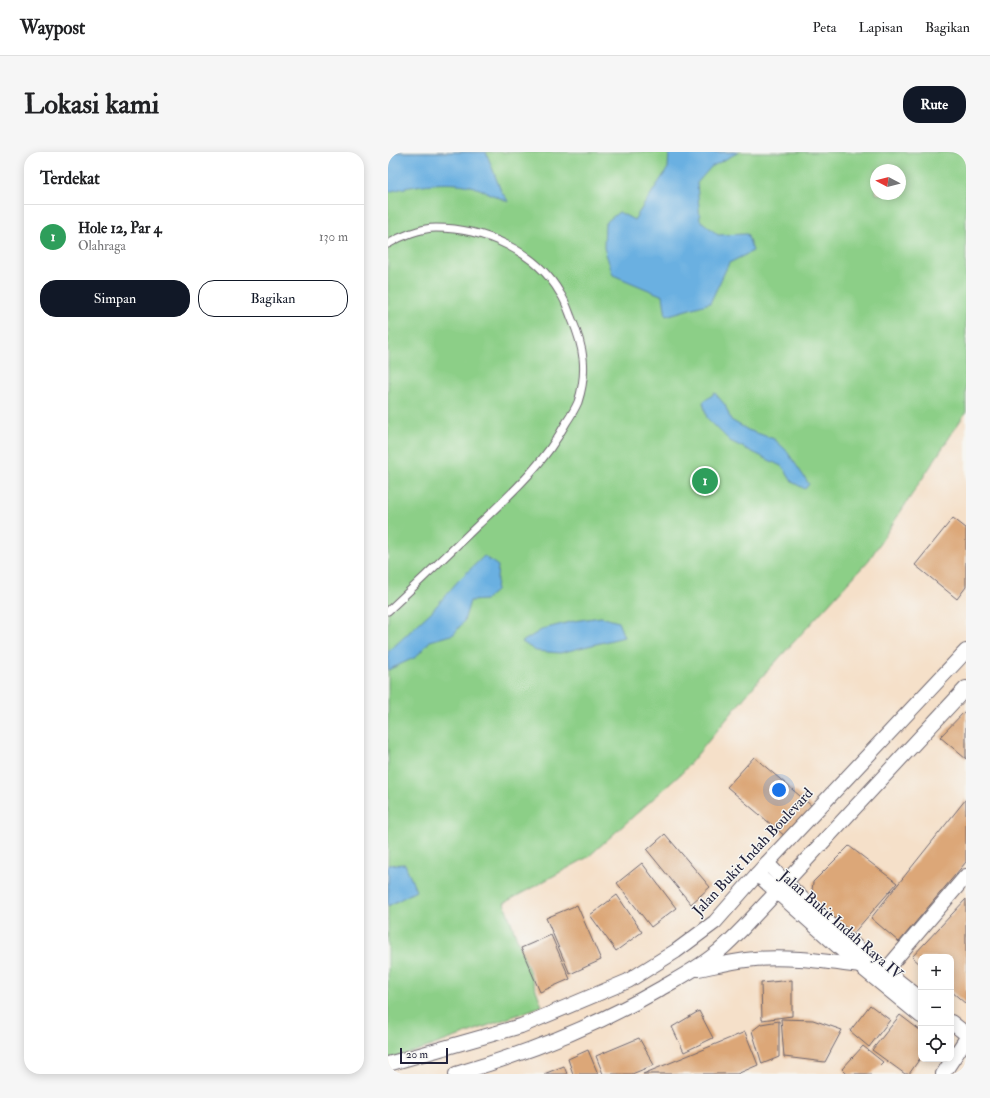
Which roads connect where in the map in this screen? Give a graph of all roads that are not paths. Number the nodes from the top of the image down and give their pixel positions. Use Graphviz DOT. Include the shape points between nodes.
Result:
graph roads {
  1 [pos="388,244"];
  2 [pos="388,611"];
  3 [pos="966,651"];
  4 [pos="966,688"];
  5 [pos="766,863"];
  6 [pos="757,874"];
  7 [pos="966,876"];
  8 [pos="780,887"];
  9 [pos="860,966"];
  10 [pos="692,971"];
  11 [pos="880,974"];
  12 [pos="918,997"];
  13 [pos="918,1013"];
  14 [pos="954,1024"];
  15 [pos="966,1034"];
  16 [pos="961,1045"];
  17 [pos="388,1064"];
  18 [pos="456,1074"];
  19 [pos="943,1074"];
  1 -- 2 [label="lane" via="408,234 435,228 457,229 498,241 520,252 543,272 560,292 580,338 584,359 584,377 578,403 549,453 523,482"];
  3 -- 5 [label="street, Jalan Bukit Indah Boulevard"];
  4 -- 8 [label="street"];
  5 -- 6 [label="street, Jalan Bukit Indah Boulevard"];
  5 -- 8 [label="street"];
  6 -- 8 [label="street, Jalan Bukit Indah Raya IV"];
  6 -- 17 [label="street, Jalan Bukit Indah Boulevard" via="715,922 676,951 628,981 521,1026"];
  7 -- 11 [label="street"];
  8 -- 9 [label="street, Jalan Bukit Indah Raya IV"];
  8 -- 10 [label="street" via="743,928"];
  8 -- 11 [label="street, Jalan Bukit Indah Raya IV"];
  9 -- 10 [label="street" via="747,959"];
  9 -- 11 [label="street, Jalan Bukit Indah Raya IV"];
  10 -- 18 [label="street" via="584,1029 502,1061"];
  11 -- 12 [label="street, Jalan Bukit Indah Raya IV"];
  11 -- 13 [label="street, Jalan Bukit Indah Raya IV"];
  14 -- 15 [label="street"];
  16 -- 19 [label="street"];
}
